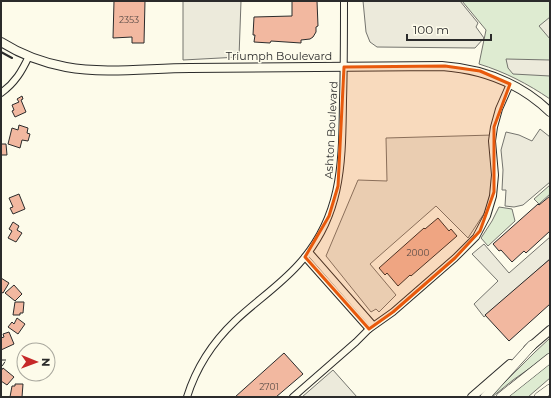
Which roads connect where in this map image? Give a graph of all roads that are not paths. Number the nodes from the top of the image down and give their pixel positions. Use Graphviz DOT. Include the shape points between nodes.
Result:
graph roads {
  1 [pos="344,1"];
  2 [pos="1,42"];
  3 [pos="29,56"];
  4 [pos="344,67"];
  5 [pos="510,84"];
  6 [pos="1,93"];
  7 [pos="550,112"];
  8 [pos="307,254"];
  9 [pos="371,327"];
  10 [pos="550,330"];
  11 [pos="532,345"];
  12 [pos="550,358"];
  13 [pos="550,389"];
  14 [pos="187,397"];
  15 [pos="293,397"];
  16 [pos="472,397"];
  17 [pos="484,397"];
  18 [pos="501,397"];
  19 [pos="539,397"];
  1 -- 4 [label="street, Ashton Boulevard"];
  2 -- 3 [label="main road, Triumph Boulevard"];
  3 -- 4 [label="main road, Triumph Boulevard" via="67,67 94,70"];
  3 -- 6 [label="street" via="20,75"];
  4 -- 5 [label="main road, Triumph Boulevard" via="442,66 480,71"];
  4 -- 8 [label="street, Ashton Boulevard" via="342,158 338,186 329,216"];
  5 -- 7 [label="main road, Triumph Boulevard"];
  5 -- 9 [label="street" via="494,127 494,192 482,227 462,252 393,312"];
  8 -- 9 [label="street"];
  8 -- 14 [label="street, Ashton Boulevard" via="285,278 221,335 195,375"];
  9 -- 15 [label="street"];
  10 -- 11 [label="main road"];
  11 -- 16 [label="main road"];
  11 -- 17 [label="highway"];
  12 -- 18 [label="highway"];
  13 -- 19 [label="highway"];
}
